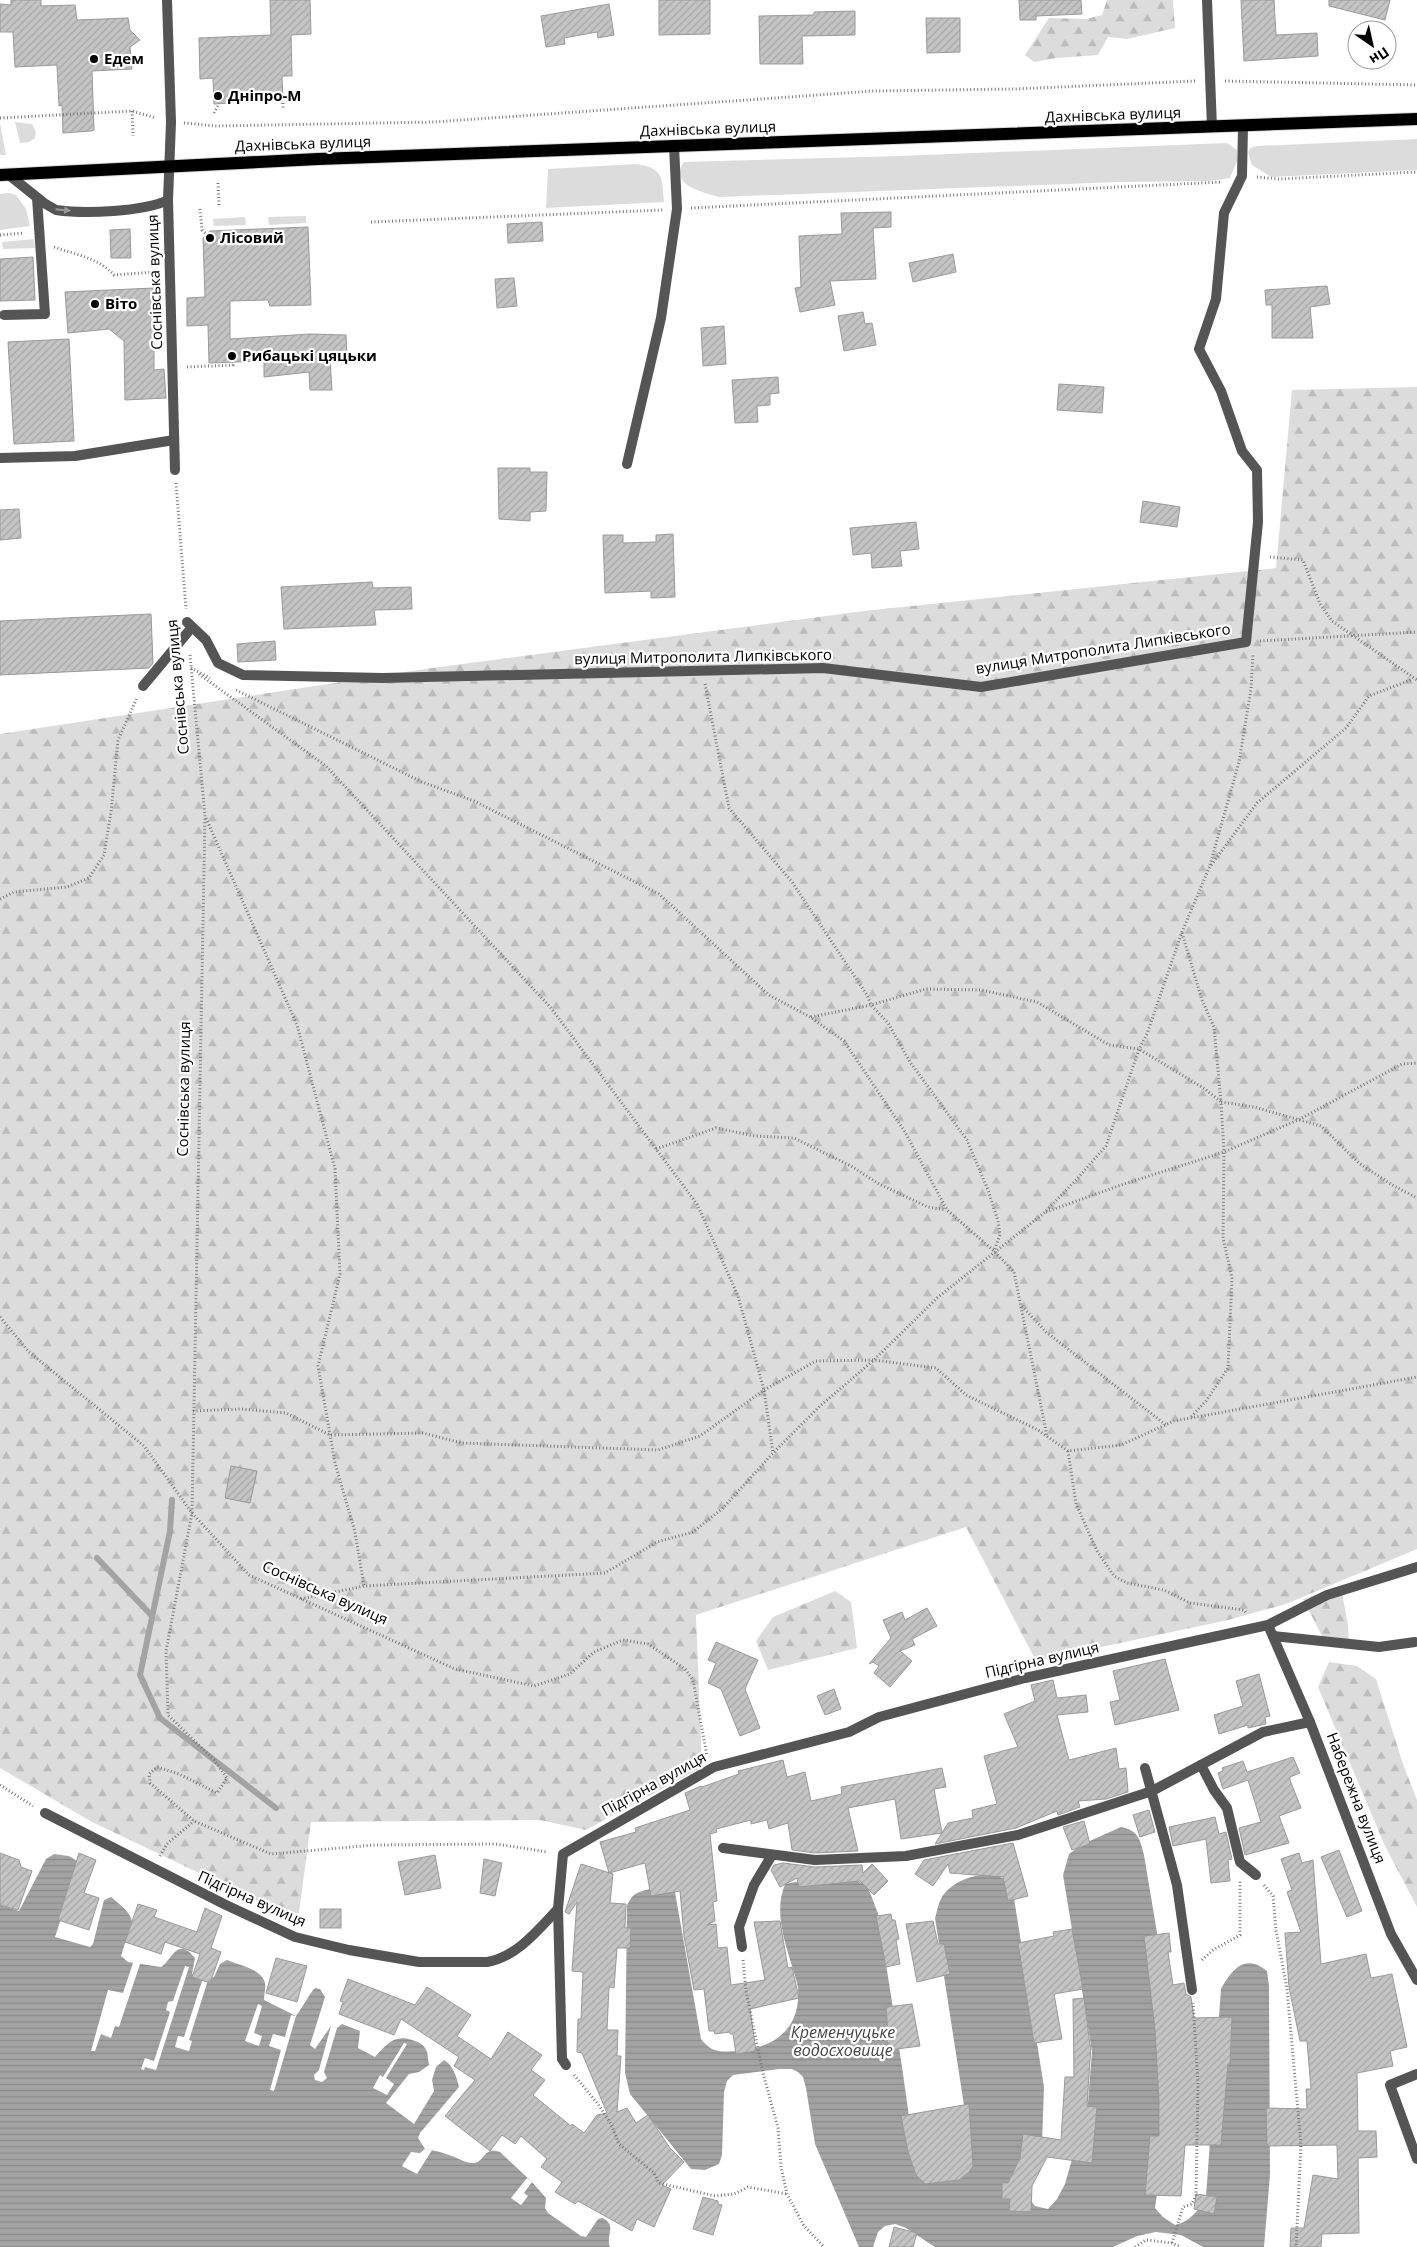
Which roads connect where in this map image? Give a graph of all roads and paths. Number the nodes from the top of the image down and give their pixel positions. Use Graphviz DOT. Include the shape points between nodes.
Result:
graph roads {
  1 [pos="167,0"];
  2 [pos="1207,0"];
  3 [pos="1211,81"];
  4 [pos="1417,85"];
  5 [pos="277,101"];
  6 [pos="219,104"];
  7 [pos="283,108"];
  8 [pos="132,111"];
  9 [pos="214,113"];
  10 [pos="0,118"];
  11 [pos="1417,119"];
  12 [pos="172,122"];
  13 [pos="1243,126"];
  14 [pos="1212,128"];
  15 [pos="132,136"];
  16 [pos="674,146"];
  17 [pos="168,166"];
  18 [pos="1417,172"];
  19 [pos="4,175"];
  20 [pos="1242,176"];
  21 [pos="218,183"];
  22 [pos="37,198"];
  23 [pos="168,200"];
  24 [pos="219,205"];
  25 [pos="200,209"];
  26 [pos="677,209"];
  27 [pos="371,222"];
  28 [pos="206,235"];
  29 [pos="49,245"];
  30 [pos="170,271"];
  31 [pos="4,315"];
  32 [pos="233,362"];
  33 [pos="174,368"];
  34 [pos="174,440"];
  35 [pos="0,458"];
  36 [pos="627,464"];
  37 [pos="175,470"];
  38 [pos="1254,553"];
  39 [pos="187,627"];
  40 [pos="1417,632"];
  41 [pos="1354,635"];
  42 [pos="1246,642"];
  43 [pos="191,668"];
  44 [pos="702,670"];
  45 [pos="1415,679"];
  46 [pos="217,681"];
  47 [pos="143,686"];
  48 [pos="234,689"];
  49 [pos="205,816"];
  50 [pos="1209,868"];
  51 [pos="0,899"];
  52 [pos="1182,932"];
  53 [pos="871,1005"];
  54 [pos="810,1017"];
  55 [pos="1139,1048"];
  56 [pos="1417,1063"];
  57 [pos="1221,1102"];
  58 [pos="1300,1119"];
  59 [pos="656,1149"];
  60 [pos="1224,1152"];
  61 [pos="1417,1198"];
  62 [pos="946,1210"];
  63 [pos="1044,1213"];
  64 [pos="994,1251"];
  65 [pos="1022,1305"];
  66 [pos="0,1317"];
  67 [pos="874,1360"];
  68 [pos="1417,1377"];
  69 [pos="764,1390"];
  70 [pos="192,1411"];
  71 [pos="1190,1418"];
  72 [pos="1166,1425"];
  73 [pos="330,1435"];
  74 [pos="1047,1436"];
  75 [pos="1068,1451"];
  76 [pos="773,1453"];
  77 [pos="192,1512"];
  78 [pos="1417,1567"];
  79 [pos="364,1586"];
  80 [pos="301,1599"];
  81 [pos="1264,1627"];
  82 [pos="1273,1636"];
  83 [pos="1415,1642"];
  84 [pos="1310,1722"];
  85 [pos="1201,1765"];
  86 [pos="714,1766"];
  87 [pos="1145,1768"];
  88 [pos="0,1785"];
  89 [pos="1152,1791"];
  90 [pos="45,1813"];
  91 [pos="194,1821"];
  92 [pos="723,1848"];
  93 [pos="562,1854"];
  94 [pos="772,1855"];
  95 [pos="1240,1862"];
  96 [pos="152,1868"];
  97 [pos="1256,1875"];
  98 [pos="558,1910"];
  99 [pos="742,1947"];
  100 [pos="1189,1972"];
  101 [pos="1417,1980"];
  102 [pos="1192,1990"];
  103 [pos="566,2065"];
  104 [pos="1417,2074"];
  105 [pos="1417,2158"];
  106 [pos="787,2194"];
  107 [pos="1172,2243"];
  108 [pos="824,2247"];
  109 [pos="1134,2247"];
  110 [pos="1181,2247"];
  111 [pos="1296,2247"];
  1 -- 12 [label="street, Соснівська вулиця"];
  2 -- 3 [label="street"];
  3 -- 4 [label="path"];
  3 -- 12 [label="path" via="874,91 434,122 215,126"];
  3 -- 14 [label="street"];
  5 -- 7 [label="path" via="283,102"];
  6 -- 9 [label="path"];
  8 -- 10 [label="path"];
  8 -- 12 [label="path"];
  8 -- 15 [label="path"];
  11 -- 13 [label="main road, Дахнівська вулиця"];
  12 -- 17 [label="street, Соснівська вулиця"];
  13 -- 14 [label="main road, Дахнівська вулиця"];
  13 -- 20 [label="street"];
  14 -- 16 [label="main road, Дахнівська вулиця"];
  16 -- 17 [label="main road, Дахнівська вулиця"];
  16 -- 26 [label="street"];
  17 -- 19 [label="main road, Дахнівська вулиця"];
  17 -- 23 [label="street, Соснівська вулиця"];
  18 -- 20 [label="path" via="1280,179"];
  19 -- 22 [label="street"];
  20 -- 26 [label="path" via="1224,182 1180,185"];
  20 -- 38 [label="street, вулиця Митрополита Липківського" via="1224,213 1216,298 1199,349 1221,391 1242,451 1257,470 1258,522"];
  21 -- 24 [label="path"];
  22 -- 23 [label="street, one-way" via="56,210 75,211 148,208"];
  22 -- 31 [label="street" via="45,314"];
  23 -- 30 [label="street, Соснівська вулиця"];
  25 -- 28 [label="path" via="202,230"];
  26 -- 27 [label="path"];
  26 -- 36 [label="street" via="661,318"];
  29 -- 30 [label="path" via="104,264 114,275"];
  30 -- 33 [label="street, Соснівська вулиця"];
  32 -- 33 [label="path" via="233,365"];
  33 -- 34 [label="street, Соснівська вулиця"];
  34 -- 35 [label="street" via="75,456"];
  34 -- 37 [label="street, Соснівська вулиця"];
  37 -- 39 [label="path, Соснівська вулиця"];
  38 -- 41 [label="path" via="1303,560 1320,604 1332,621"];
  38 -- 42 [label="street, вулиця Митрополита Липківського"];
  39 -- 43 [label="path, Соснівська вулиця"];
  39 -- 44 [label="street, вулиця Митрополита Липківського" via="206,640 218,663 243,675 383,678"];
  39 -- 47 [label="street"];
  40 -- 41 [label="path"];
  41 -- 42 [label="path"];
  41 -- 45 [label="path"];
  42 -- 44 [label="street, вулиця Митрополита Липківського" via="981,686 823,668"];
  42 -- 50 [label="path" via="1253,653 1247,716 1239,762"];
  43 -- 46 [label="path"];
  43 -- 49 [label="path, Соснівська вулиця"];
  43 -- 59 [label="path" via="326,766 551,1008"];
  44 -- 53 [label="path" via="729,808 792,882"];
  45 -- 50 [label="path" via="1369,696 1346,728 1257,803"];
  47 -- 51 [label="path" via="118,740 104,855 89,878 67,887 14,892"];
  48 -- 54 [label="path" via="422,782 474,801 660,894 769,995"];
  49 -- 70 [label="path, Соснівська вулиця"];
  49 -- 73 [label="path" via="297,1025 335,1168 340,1274 318,1366"];
  50 -- 52 [label="path"];
  52 -- 55 [label="path" via="1148,1034"];
  52 -- 57 [label="path" via="1202,1000 1214,1027"];
  53 -- 54 [label="path"];
  53 -- 55 [label="path" via="926,989 981,990 1037,1002 1109,1045"];
  53 -- 64 [label="path" via="888,1023 910,1062 967,1140 998,1221 1000,1235"];
  54 -- 62 [label="path" via="844,1041 905,1132"];
  55 -- 57 [label="path"];
  55 -- 63 [label="path" via="1106,1146"];
  56 -- 58 [label="path" via="1402,1064"];
  57 -- 58 [label="path" via="1254,1106"];
  57 -- 60 [label="path"];
  58 -- 60 [label="path"];
  58 -- 61 [label="path" via="1321,1126 1360,1164"];
  59 -- 62 [label="path" via="716,1128 755,1136 794,1138 851,1166 879,1184 928,1207"];
  59 -- 69 [label="path" via="696,1204 738,1296"];
  60 -- 63 [label="path"];
  60 -- 71 [label="path" via="1223,1238 1232,1278 1228,1368"];
  62 -- 64 [label="path"];
  63 -- 64 [label="path"];
  64 -- 65 [label="path" via="1014,1272"];
  64 -- 67 [label="path" via="937,1298"];
  65 -- 72 [label="path" via="1046,1332"];
  65 -- 74 [label="path"];
  66 -- 77 [label="path" via="29,1352 144,1446"];
  67 -- 69 [label="path" via="816,1361"];
  67 -- 74 [label="path" via="936,1368 966,1395"];
  67 -- 76 [label="path" via="820,1406"];
  68 -- 71 [label="path"];
  69 -- 73 [label="path" via="700,1436 658,1450 462,1443 424,1433"];
  69 -- 76 [label="path"];
  70 -- 73 [label="path" via="242,1409 286,1413"];
  70 -- 77 [label="path, Соснівська вулиця"];
  71 -- 72 [label="path"];
  72 -- 75 [label="path" via="1121,1445"];
  73 -- 79 [label="path" via="355,1532"];
  74 -- 75 [label="path"];
  75 -- 81 [label="path" via="1076,1504 1097,1551 1114,1576 1127,1583 1164,1590 1190,1603 1244,1610"];
  76 -- 79 [label="path" via="723,1508 693,1532 657,1542 604,1573"];
  77 -- 80 [label="path, Соснівська вулиця" via="249,1575"];
  77 -- 91 [label="path" via="166,1651 168,1715 214,1760 227,1778 217,1793 179,1774 157,1768 149,1774 150,1783"];
  78 -- 81 [label="street, Підгірна вулиця" via="1327,1596"];
  79 -- 80 [label="path"];
  80 -- 86 [label="path, Соснівська вулиця" via="455,1668 534,1686 570,1674 594,1652 623,1640 648,1644 685,1668 694,1680 704,1752"];
  81 -- 82 [label="street, Набережна вулиця"];
  81 -- 86 [label="street, Підгірна вулиця" via="1025,1678 879,1717 849,1732"];
  82 -- 83 [label="street" via="1380,1647"];
  82 -- 84 [label="street, Набережна вулиця"];
  84 -- 85 [label="street" via="1263,1732"];
  84 -- 101 [label="street, Набережна вулиця" via="1391,1934"];
  85 -- 89 [label="street"];
  85 -- 95 [label="street" via="1227,1808"];
  86 -- 93 [label="street, Підгірна вулиця"];
  87 -- 89 [label="street"];
  88 -- 90 [label="path"];
  89 -- 94 [label="street" via="1018,1835 906,1856 815,1860"];
  89 -- 100 [label="street" via="1178,1885"];
  90 -- 96 [label="street, Підгірна вулиця"];
  91 -- 93 [label="path" via="271,1854 374,1845 486,1844"];
  91 -- 96 [label="path" via="167,1844"];
  92 -- 94 [label="street"];
  93 -- 98 [label="street"];
  94 -- 99 [label="street" via="754,1885 739,1927"];
  95 -- 97 [label="street"];
  95 -- 100 [label="path" via="1240,1936 1213,1950"];
  96 -- 98 [label="street, Підгірна вулиця" via="295,1937 419,1962 497,1960 523,1944"];
  97 -- 111 [label="path" via="1272,1896 1287,1989 1301,2146"];
  98 -- 103 [label="street" via="562,2059"];
  99 -- 106 [label="path" via="746,1991 778,2128"];
  100 -- 102 [label="street"];
  102 -- 107 [label="path" via="1198,2084 1196,2195 1192,2204 1183,2207"];
  103 -- 106 [label="path" via="598,2104 619,2144 654,2173 659,2183 715,2196 734,2194 748,2186"];
  104 -- 105 [label="street" via="1390,2085"];
  106 -- 108 [label="path" via="804,2226"];
  107 -- 109 [label="path" via="1146,2240"];
  107 -- 110 [label="path"];
}
